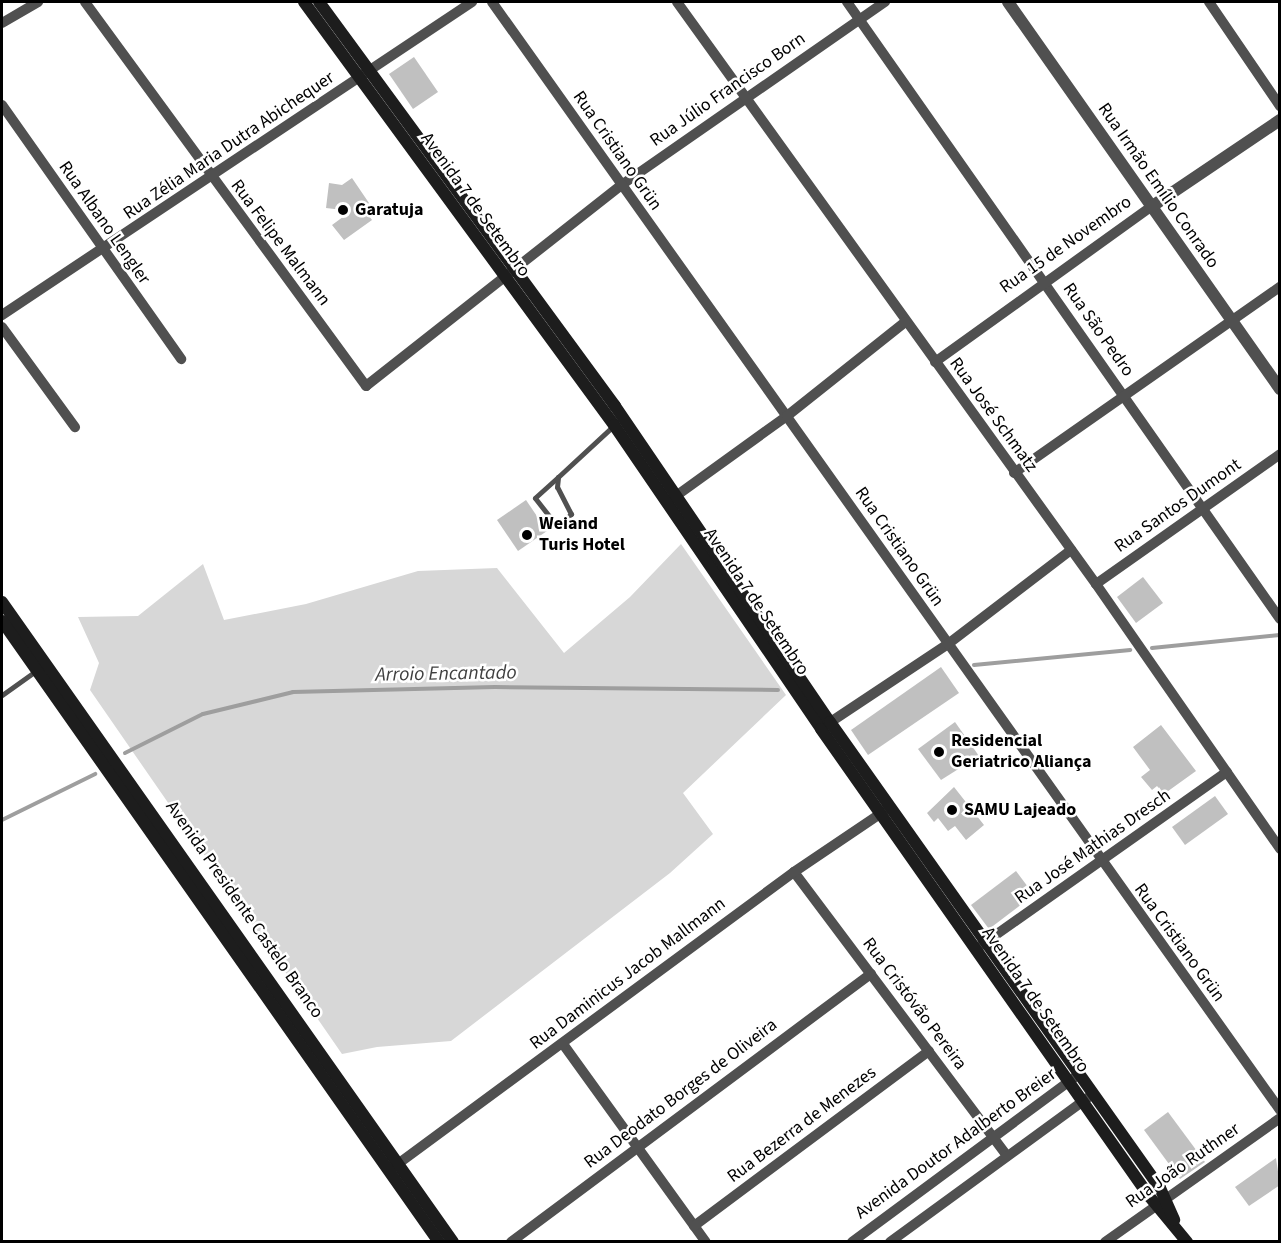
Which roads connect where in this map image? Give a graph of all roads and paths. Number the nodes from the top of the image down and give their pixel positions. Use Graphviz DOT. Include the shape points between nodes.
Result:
graph roads {
  1 [pos="38,2"];
  2 [pos="85,2"];
  3 [pos="304,2"];
  4 [pos="319,2"];
  5 [pos="472,2"];
  6 [pos="492,2"];
  7 [pos="677,2"];
  8 [pos="847,2"];
  9 [pos="885,2"];
  10 [pos="1008,2"];
  11 [pos="1209,2"];
  12 [pos="859,19"];
  13 [pos="2,23"];
  14 [pos="365,75"];
  15 [pos="745,97"];
  16 [pos="2,105"];
  17 [pos="1280,106"];
  18 [pos="1280,120"];
  19 [pos="211,178"];
  20 [pos="620,186"];
  21 [pos="1151,207"];
  22 [pos="102,250"];
  23 [pos="511,275"];
  24 [pos="1044,282"];
  25 [pos="1280,287"];
  26 [pos="2,315"];
  27 [pos="906,321"];
  28 [pos="1230,321"];
  29 [pos="2,327"];
  30 [pos="181,359"];
  31 [pos="935,362"];
  32 [pos="366,386"];
  33 [pos="1280,389"];
  34 [pos="1123,395"];
  35 [pos="786,416"];
  36 [pos="618,421"];
  37 [pos="75,427"];
  38 [pos="1280,454"];
  39 [pos="1014,473"];
  40 [pos="558,477"];
  41 [pos="671,499"];
  42 [pos="1203,511"];
  43 [pos="1071,550"];
  44 [pos="1096,584"];
  45 [pos="2,602"];
  46 [pos="1280,619"];
  47 [pos="2,621"];
  48 [pos="948,644"];
  49 [pos="42,667"];
  50 [pos="2,695"];
  51 [pos="825,726"];
  52 [pos="1227,772"];
  53 [pos="885,810"];
  54 [pos="1280,849"];
  55 [pos="1101,862"];
  56 [pos="794,872"];
  57 [pos="982,945"];
  58 [pos="871,974"];
  59 [pos="562,1044"];
  60 [pos="929,1051"];
  61 [pos="1075,1077"];
  62 [pos="1094,1093"];
  63 [pos="1084,1101"];
  64 [pos="1280,1110"];
  65 [pos="1280,1118"];
  66 [pos="994,1137"];
  67 [pos="636,1148"];
  68 [pos="1007,1156"];
  69 [pos="393,1167"];
  70 [pos="1161,1201"];
  71 [pos="694,1226"];
  72 [pos="437,1236"];
  73 [pos="453,1242"];
  74 [pos="511,1242"];
  75 [pos="706,1242"];
  76 [pos="852,1242"];
  77 [pos="890,1242"];
  78 [pos="1105,1242"];
  79 [pos="1187,1242"];
  1 -- 13 [label="street"];
  2 -- 19 [label="street, Rua Felipe Malmann"];
  3 -- 14 [label="main road, Avenida 7 de Setembro"];
  4 -- 14 [label="main road, Avenida 7 de Setembro"];
  5 -- 14 [label="street, Rua Zélia Maria Dutra Abichequer"];
  6 -- 20 [label="street, Rua Cristiano Grün"];
  7 -- 15 [label="street, Rua José Schmatz"];
  8 -- 12 [label="street, Rua São Pedro"];
  9 -- 12 [label="street, Rua Júlio Francisco Born"];
  10 -- 21 [label="street, Rua Irmão Emílio Conrado"];
  11 -- 17 [label="street"];
  12 -- 15 [label="street, Rua Júlio Francisco Born"];
  12 -- 24 [label="street, Rua São Pedro"];
  14 -- 19 [label="street, Rua Zélia Maria Dutra Abichequer"];
  14 -- 23 [label="main road, Avenida 7 de Setembro"];
  15 -- 20 [label="street, Rua Júlio Francisco Born"];
  15 -- 27 [label="street, Rua José Schmatz"];
  16 -- 22 [label="street, Rua Albano Lengler"];
  18 -- 21 [label="street, Rua 15 de Novembro"];
  19 -- 22 [label="street, Rua Zélia Maria Dutra Abichequer"];
  19 -- 32 [label="street, Rua Felipe Malmann"];
  20 -- 23 [label="street, Rua Júlio Francisco Born"];
  20 -- 35 [label="street, Rua Cristiano Grün"];
  21 -- 24 [label="street, Rua 15 de Novembro"];
  21 -- 28 [label="street, Rua Irmão Emílio Conrado"];
  22 -- 26 [label="street, Rua Zélia Maria Dutra Abichequer"];
  22 -- 30 [label="street, Rua Albano Lengler"];
  23 -- 32 [label="street, Rua Júlio Francisco Born"];
  23 -- 36 [label="main road, Avenida 7 de Setembro"];
  24 -- 31 [label="street, Rua 15 de Novembro"];
  24 -- 34 [label="street, Rua São Pedro"];
  25 -- 28 [label="street"];
  27 -- 31 [label="street, Rua José Schmatz"];
  27 -- 35 [label="street"];
  28 -- 33 [label="street, Rua Irmão Emílio Conrado"];
  28 -- 34 [label="street"];
  29 -- 37 [label="street"];
  31 -- 39 [label="street, Rua José Schmatz"];
  34 -- 39 [label="street"];
  34 -- 42 [label="street, Rua São Pedro"];
  35 -- 41 [label="street"];
  35 -- 48 [label="street, Rua Cristiano Grün"];
  36 -- 40 [label="lane"];
  36 -- 41 [label="main road, Avenida 7 de Setembro"];
  38 -- 42 [label="street, Rua Santos Dumont"];
  39 -- 43 [label="street, Rua José Schmatz"];
  40 -- 40 [label="lane" via="557,487 571,514 560,524 535,498"];
  41 -- 51 [label="main road, Avenida 7 de Setembro"];
  42 -- 44 [label="street, Rua Santos Dumont"];
  42 -- 46 [label="street, Rua São Pedro"];
  43 -- 44 [label="street, Rua José Schmatz"];
  43 -- 48 [label="street"];
  44 -- 52 [label="street, Rua José Schmatz"];
  45 -- 49 [label="main road, Avenida Presidente Castelo Branco"];
  47 -- 49 [label="main road, Avenida Presidente Castelo Branco"];
  48 -- 51 [label="street"];
  48 -- 55 [label="street, Rua Cristiano Grün"];
  49 -- 50 [label="lane"];
  49 -- 69 [label="main road, Avenida Presidente Castelo Branco"];
  51 -- 53 [label="main road, Avenida 7 de Setembro"];
  52 -- 54 [label="street, Rua José Schmatz"];
  52 -- 55 [label="street, Rua José Mathias Dresch"];
  53 -- 56 [label="street, Rua Daminicus Jacob Mallmann"];
  53 -- 57 [label="main road, Avenida 7 de Setembro"];
  55 -- 57 [label="street, Rua José Mathias Dresch"];
  55 -- 64 [label="street, Rua Cristiano Grün"];
  56 -- 58 [label="street, Rua Cristóvão Pereira"];
  56 -- 59 [label="street, Rua Daminicus Jacob Mallmann"];
  57 -- 61 [label="main road, Avenida 7 de Setembro"];
  58 -- 60 [label="street, Rua Cristóvão Pereira"];
  58 -- 67 [label="street, Rua Deodato Borges de Oliveira"];
  59 -- 67 [label="street"];
  59 -- 69 [label="street, Rua Daminicus Jacob Mallmann"];
  60 -- 66 [label="street, Rua Cristóvão Pereira"];
  60 -- 71 [label="street, Rua Bezerra de Menezes"];
  61 -- 62 [label="main road, Avenida 7 de Setembro"];
  61 -- 63 [label="main road, Avenida 7 de Setembro"];
  61 -- 66 [label="street, Avenida Doutor Adalberto Breier"];
  62 -- 63 [label="street"];
  62 -- 70 [label="main road, Avenida 7 de Setembro"];
  63 -- 68 [label="street"];
  63 -- 70 [label="main road, Avenida 7 de Setembro"];
  65 -- 70 [label="street, Rua João Ruthner"];
  66 -- 68 [label="street, Rua Cristóvão Pereira"];
  66 -- 76 [label="street, Avenida Doutor Adalberto Breier"];
  67 -- 71 [label="street"];
  67 -- 74 [label="street, Rua Deodato Borges de Oliveira"];
  68 -- 77 [label="street"];
  69 -- 72 [label="main road, Avenida Presidente Castelo Branco"];
  70 -- 78 [label="street, Rua João Ruthner"];
  70 -- 79 [label="main road, Avenida 7 de Setembro"];
  71 -- 75 [label="street"];
  72 -- 73 [label="main road, Avenida Presidente Castelo Branco"];
}
